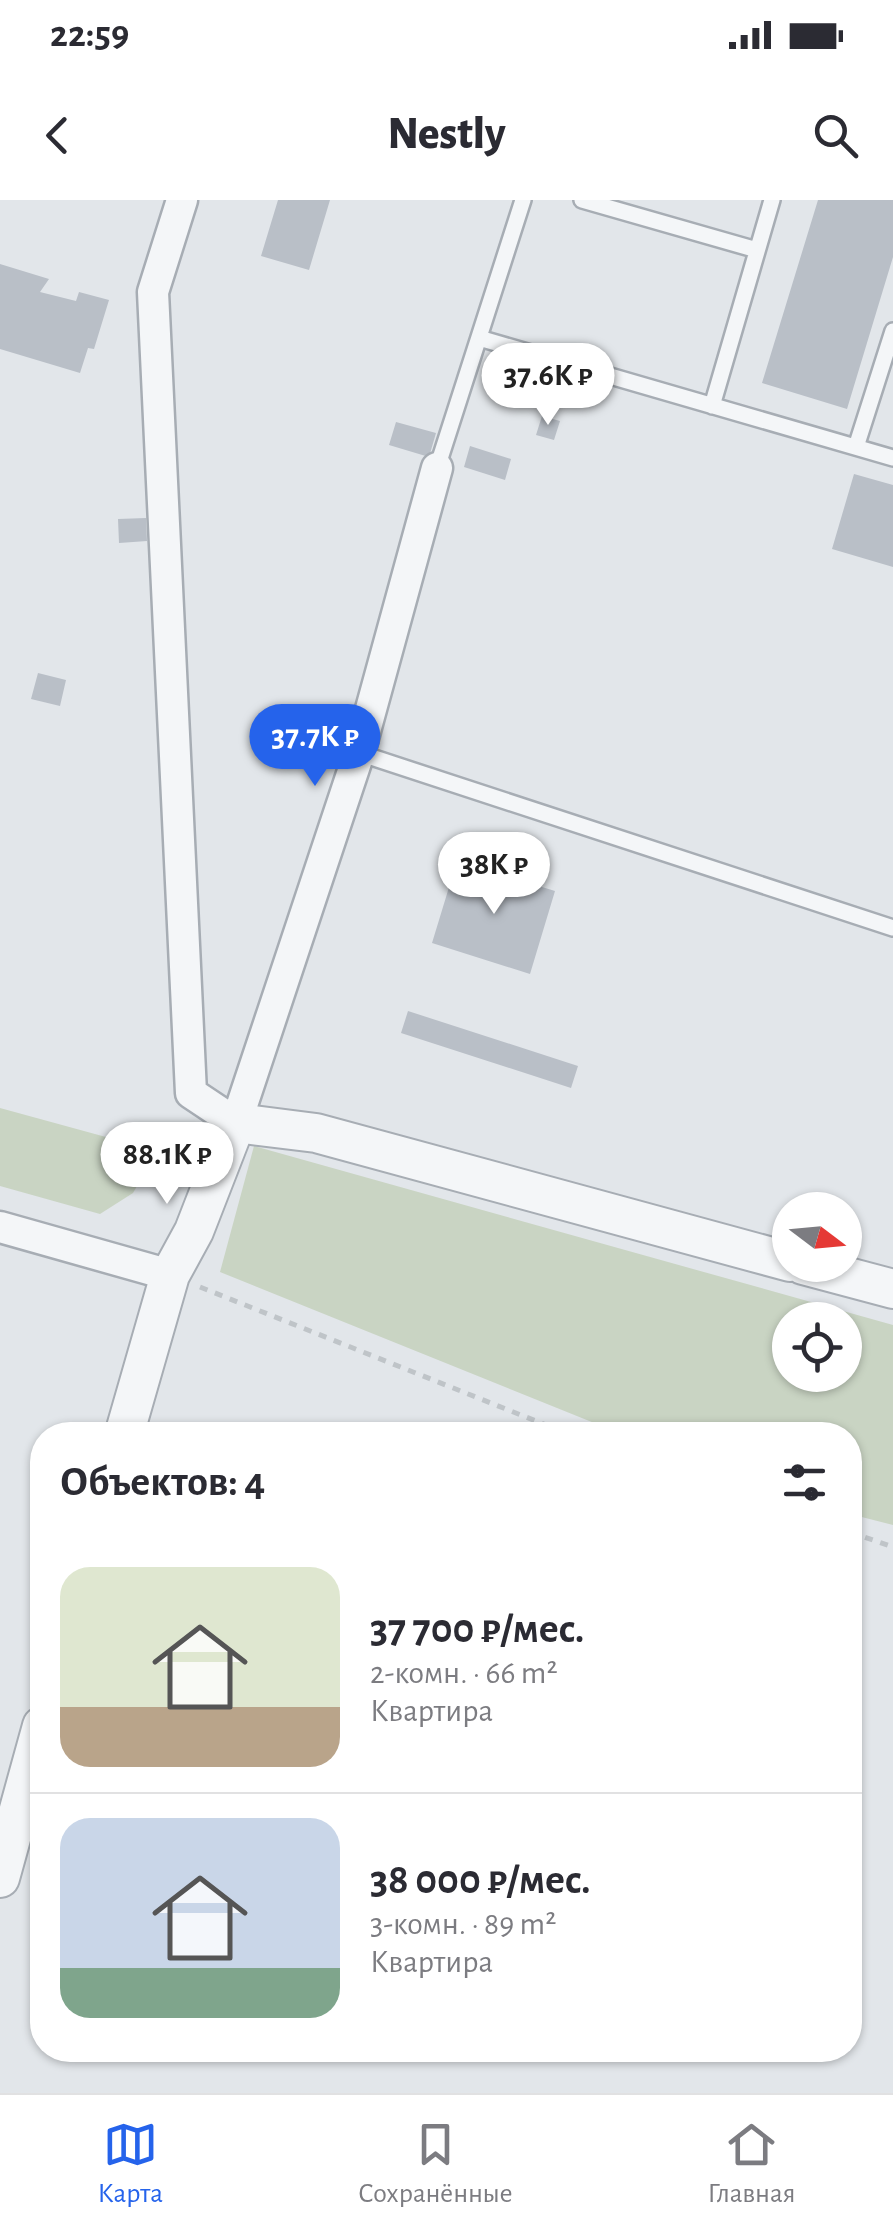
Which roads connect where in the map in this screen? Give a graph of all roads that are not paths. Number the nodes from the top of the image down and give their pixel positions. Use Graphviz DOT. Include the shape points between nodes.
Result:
graph roads {
  1 [pos="182,200"];
  2 [pos="523,200"];
  3 [pos="582,200"];
  4 [pos="772,200"];
  5 [pos="757,250"];
  6 [pos="893,331"];
  7 [pos="479,338"];
  8 [pos="712,406"];
  9 [pos="856,447"];
  10 [pos="893,458"];
  11 [pos="437,468"];
  12 [pos="358,753"];
  13 [pos="893,928"];
  14 [pos="236,1123"];
  15 [pos="0,1227"];
  16 [pos="772,1257"];
  17 [pos="170,1275"];
  18 [pos="862,1281"];
  19 [pos="893,1290"];
  20 [pos="128,1422"];
  21 [pos="30,1769"];
  22 [pos="0,1878"];
  1 -- 14 [label="street" via="154,292 190,1093"];
  2 -- 7 [label="lane"];
  3 -- 5 [label="lane"];
  4 -- 5 [label="lane"];
  5 -- 8 [label="lane"];
  6 -- 9 [label="lane"];
  7 -- 8 [label="lane"];
  7 -- 11 [label="lane"];
  8 -- 9 [label="lane"];
  9 -- 10 [label="lane"];
  11 -- 12 [label="street"];
  12 -- 13 [label="lane"];
  12 -- 14 [label="street"];
  14 -- 16 [label="street" via="316,1134"];
  14 -- 17 [label="street"];
  15 -- 17 [label="street"];
  17 -- 20 [label="street"];
  18 -- 19 [label="street"];
  21 -- 22 [label="street"];
}
